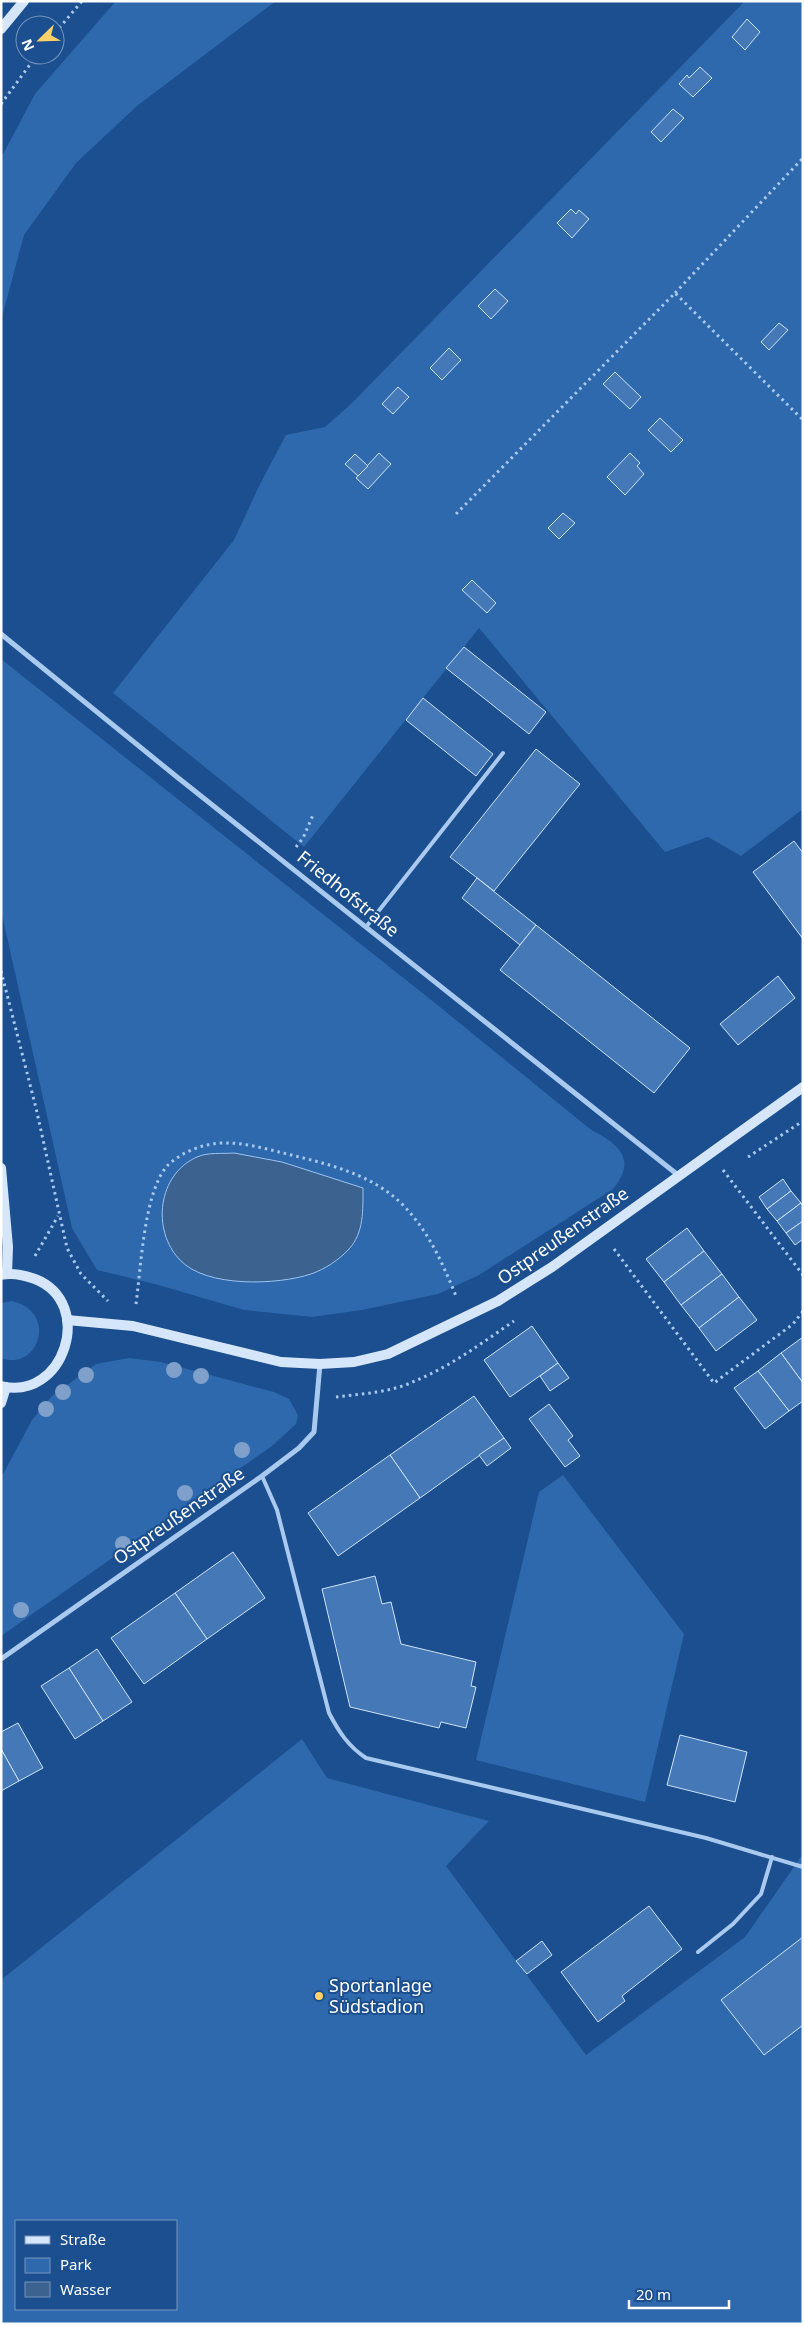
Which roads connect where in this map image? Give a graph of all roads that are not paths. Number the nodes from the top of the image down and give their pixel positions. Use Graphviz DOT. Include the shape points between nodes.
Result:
graph roads {
  1 [pos="24,1"];
  2 [pos="1,30"];
  3 [pos="1,634"];
  4 [pos="503,753"];
  5 [pos="366,927"];
  6 [pos="803,1088"];
  7 [pos="1,1168"];
  8 [pos="678,1175"];
  9 [pos="4,1274"];
  10 [pos="67,1320"];
  11 [pos="320,1364"];
  12 [pos="3,1387"];
  13 [pos="1,1403"];
  14 [pos="262,1476"];
  15 [pos="1,1659"];
  16 [pos="772,1857"];
  17 [pos="803,1866"];
  18 [pos="698,1952"];
  1 -- 2 [label="street"];
  3 -- 5 [label="street, Friedhofstraße"];
  4 -- 5 [label="lane"];
  5 -- 8 [label="street, Friedhofstraße"];
  6 -- 8 [label="street, Ostpreußenstraße"];
  7 -- 9 [label="street" via="8,1247"];
  8 -- 11 [label="street, Ostpreußenstraße" via="544,1272 498,1301 388,1354 354,1362"];
  9 -- 10 [label="street" via="23,1275 39,1281 62,1304"];
  10 -- 11 [label="street, Ostpreußenstraße" via="133,1326 281,1362"];
  10 -- 12 [label="street" via="66,1346 54,1369 23,1387"];
  11 -- 14 [label="street, Ostpreußenstraße" via="314,1432 299,1448"];
  12 -- 13 [label="street"];
  14 -- 15 [label="street, Ostpreußenstraße"];
  14 -- 16 [label="lane" via="277,1510 330,1713 340,1734 353,1749 366,1758 706,1838"];
  16 -- 17 [label="lane"];
  16 -- 18 [label="lane" via="761,1894 733,1924"];
}
